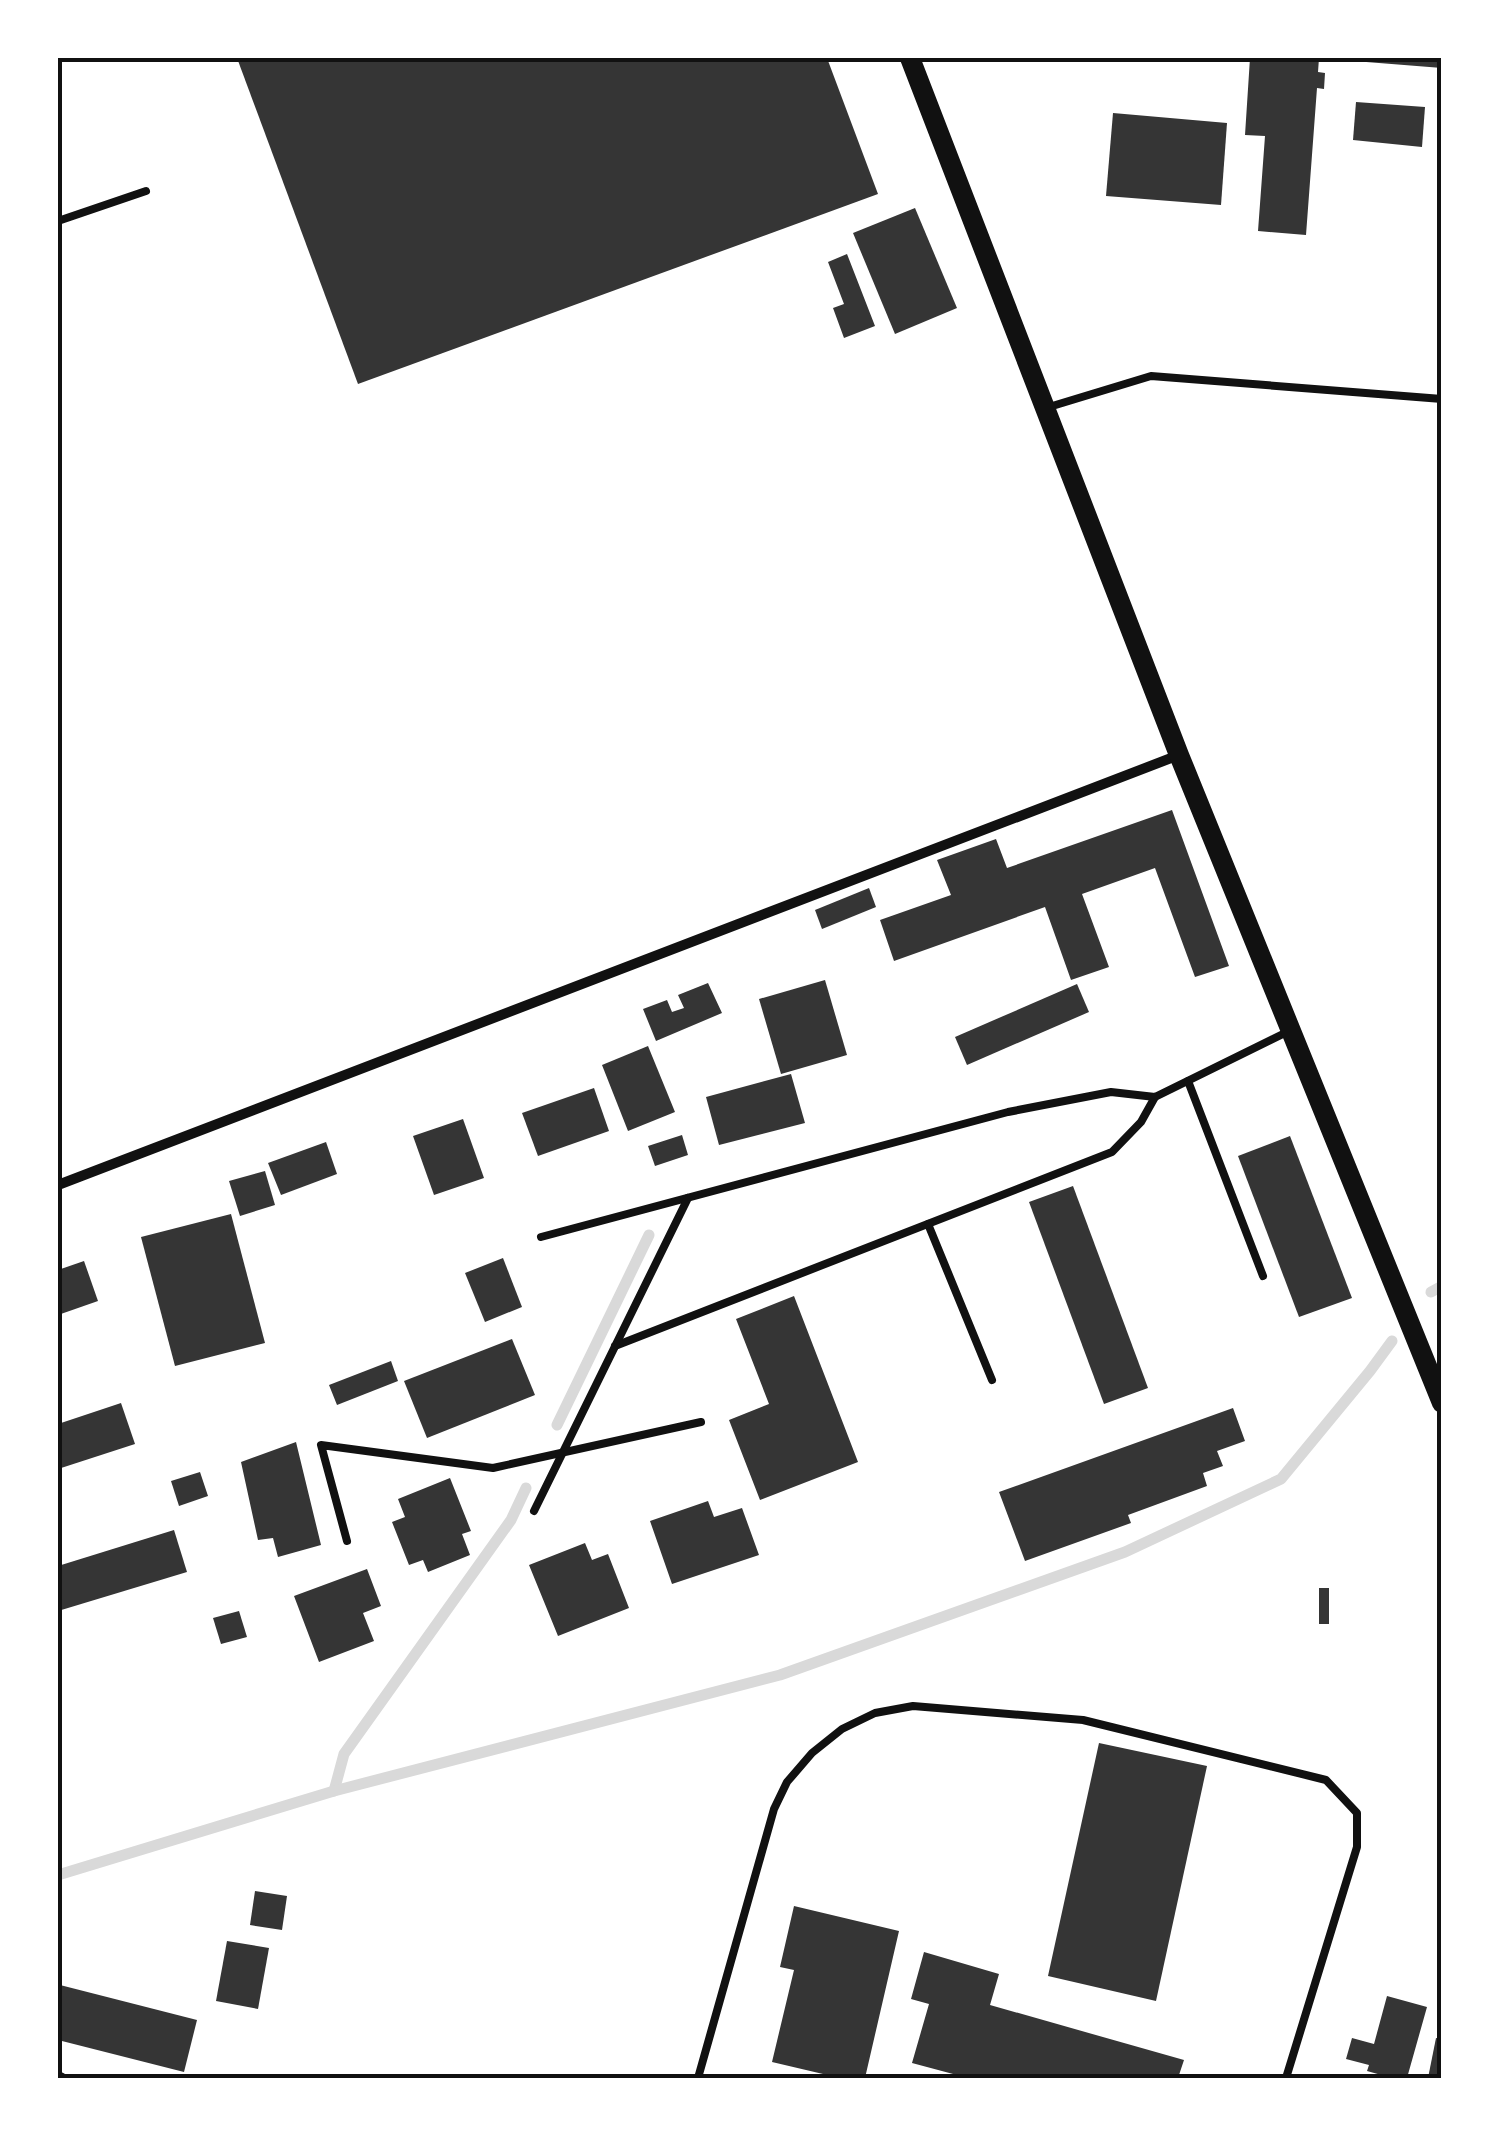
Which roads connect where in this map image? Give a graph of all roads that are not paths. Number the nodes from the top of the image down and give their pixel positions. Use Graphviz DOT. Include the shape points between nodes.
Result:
graph roads {
  1 [pos="910,58"];
  2 [pos="146,192"];
  3 [pos="58,221"];
  4 [pos="1442,399"];
  5 [pos="1045,409"];
  6 [pos="1178,755"];
  7 [pos="1291,1030"];
  8 [pos="1188,1081"];
  9 [pos="1155,1097"];
  10 [pos="58,1186"];
  11 [pos="688,1198"];
  12 [pos="928,1224"];
  13 [pos="541,1237"];
  14 [pos="1263,1276"];
  15 [pos="615,1346"];
  16 [pos="992,1380"];
  17 [pos="1442,1402"];
  18 [pos="701,1422"];
  19 [pos="564,1452"];
  20 [pos="534,1511"];
  21 [pos="347,1541"];
  22 [pos="698,2078"];
  23 [pos="1286,2078"];
  1 -- 5 [label="main road"];
  2 -- 3 [label="lane"];
  4 -- 5 [label="lane" via="1151,376"];
  5 -- 6 [label="main road"];
  6 -- 7 [label="main road"];
  6 -- 10 [label="street"];
  7 -- 8 [label="lane"];
  7 -- 17 [label="main road"];
  8 -- 9 [label="lane"];
  8 -- 14 [label="lane"];
  9 -- 11 [label="lane" via="1112,1092 1008,1112"];
  9 -- 12 [label="lane" via="1112,1152"];
  11 -- 13 [label="lane"];
  11 -- 15 [label="lane"];
  12 -- 15 [label="lane"];
  12 -- 16 [label="lane"];
  15 -- 19 [label="lane"];
  18 -- 19 [label="lane"];
  19 -- 20 [label="lane"];
  19 -- 21 [label="lane" via="493,1468 321,1445"];
  22 -- 23 [label="lane" via="786,1782 842,1729 874,1713 913,1706 1083,1720 1326,1780 1356,1813 1357,1847"];
}
